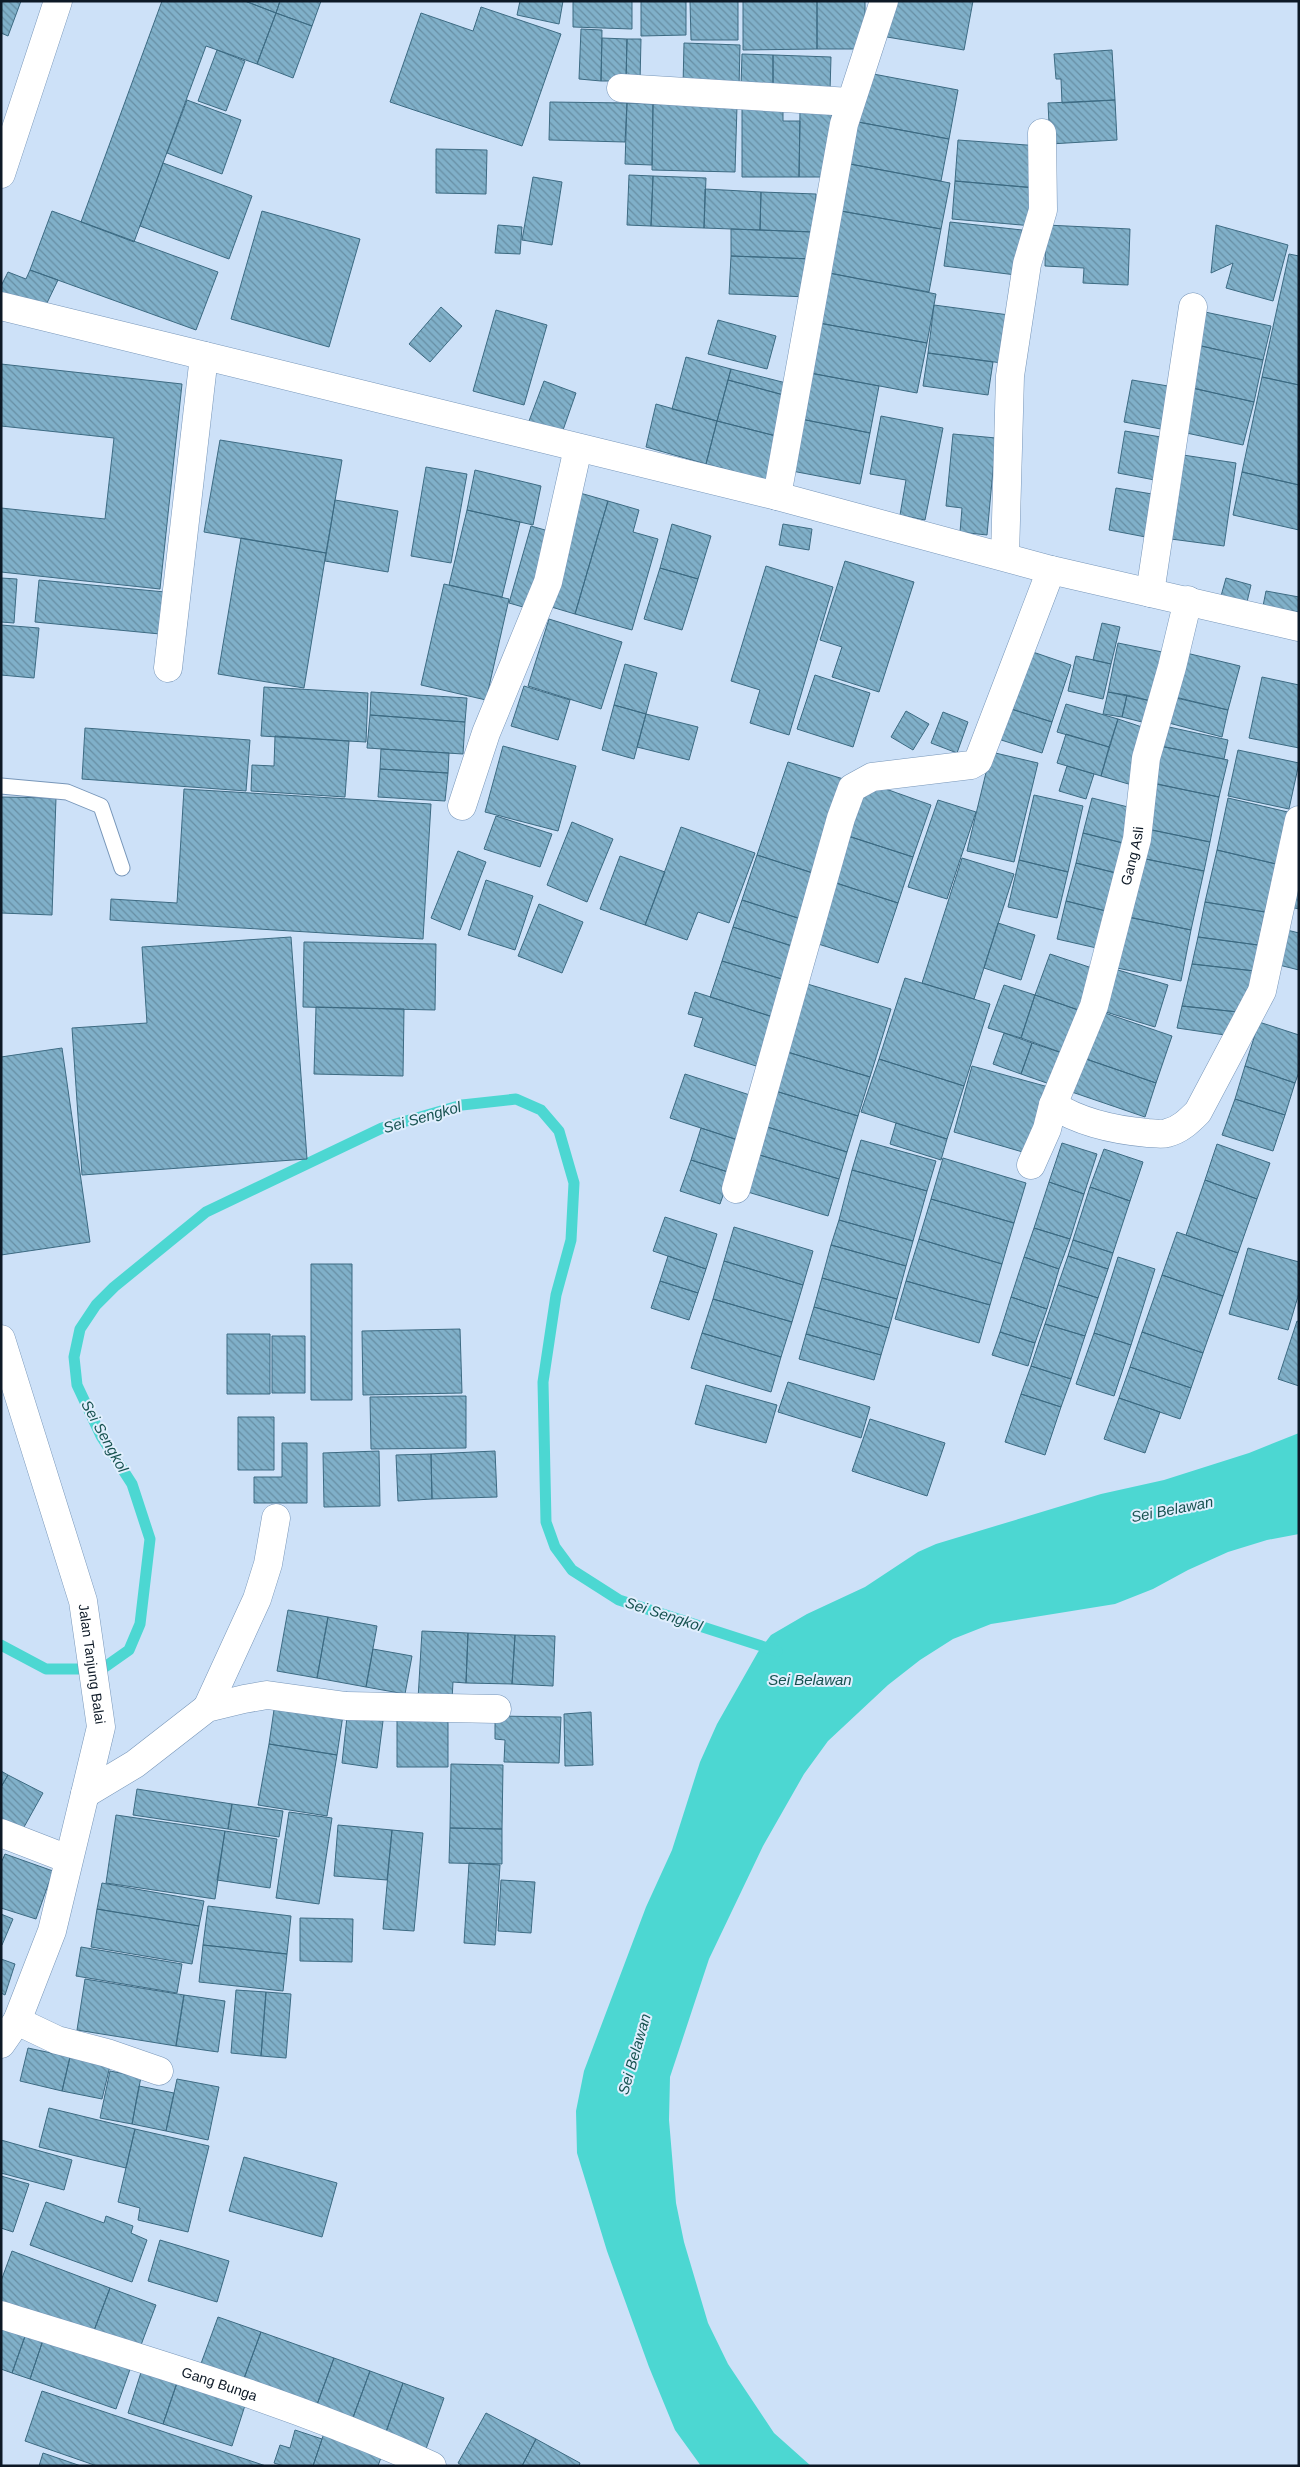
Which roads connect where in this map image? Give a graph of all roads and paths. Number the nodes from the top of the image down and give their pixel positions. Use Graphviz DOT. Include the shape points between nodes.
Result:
graph roads {
  1 [pos="58,1"];
  2 [pos="884,1"];
  3 [pos="622,88"];
  4 [pos="850,102"];
  5 [pos="1042,132"];
  6 [pos="1,174"];
  7 [pos="1,306"];
  8 [pos="1193,307"];
  9 [pos="204,356"];
  10 [pos="578,448"];
  11 [pos="777,496"];
  12 [pos="1005,556"];
  13 [pos="1051,570"];
  14 [pos="1150,593"];
  15 [pos="1188,600"];
  16 [pos="1299,626"];
  17 [pos="168,668"];
  18 [pos="1,786"];
  19 [pos="462,806"];
  20 [pos="1299,820"];
  21 [pos="122,868"];
  22 [pos="1053,1105"];
  23 [pos="1031,1165"];
  24 [pos="736,1189"];
  25 [pos="1,1338"];
  26 [pos="276,1518"];
  27 [pos="207,1708"];
  28 [pos="497,1709"];
  29 [pos="84,1794"];
  30 [pos="1,1832"];
  31 [pos="68,1860"];
  32 [pos="17,2021"];
  33 [pos="1,2044"];
  34 [pos="160,2071"];
  35 [pos="1,2314"];
  36 [pos="432,2466"];
  1 -- 6 [label="street"];
  2 -- 4 [label="street"];
  3 -- 4 [label="street"];
  4 -- 11 [label="street"];
  5 -- 12 [label="street" via="1043,210 1027,264 1010,376"];
  7 -- 9 [label="street"];
  8 -- 14 [label="street"];
  9 -- 10 [label="street"];
  9 -- 17 [label="street"];
  10 -- 11 [label="street"];
  10 -- 19 [label="street" via="548,582 486,733"];
  11 -- 12 [label="street"];
  12 -- 13 [label="street"];
  13 -- 14 [label="street"];
  13 -- 24 [label="street" via="978,761 971,765 872,777 852,788"];
  14 -- 15 [label="street"];
  15 -- 16 [label="street"];
  15 -- 22 [label="street, Gang Asli" via="1146,758 1137,839 1094,1006"];
  18 -- 21 [label="lane" via="67,792 101,806"];
  20 -- 22 [label="street" via="1262,991 1198,1112 1183,1127 1166,1134 1125,1131 1092,1123 1071,1117"];
  22 -- 23 [label="street, Gang Asli" via="1047,1129"];
  25 -- 29 [label="street, Jalan Tanjung Balai" via="83,1601 101,1728"];
  26 -- 27 [label="street" via="268,1564 257,1599"];
  27 -- 28 [label="street" via="267,1695 346,1706"];
  27 -- 29 [label="street" via="135,1764"];
  29 -- 31 [label="street, Jalan Tanjung Balai"];
  30 -- 31 [label="street"];
  31 -- 32 [label="street, Jalan Tanjung Balai" via="52,1932"];
  32 -- 33 [label="street, Jalan Tanjung Balai"];
  32 -- 34 [label="street" via="57,2040"];
  35 -- 36 [label="street, Gang Bunga" via="180,2370 366,2436"];
}
